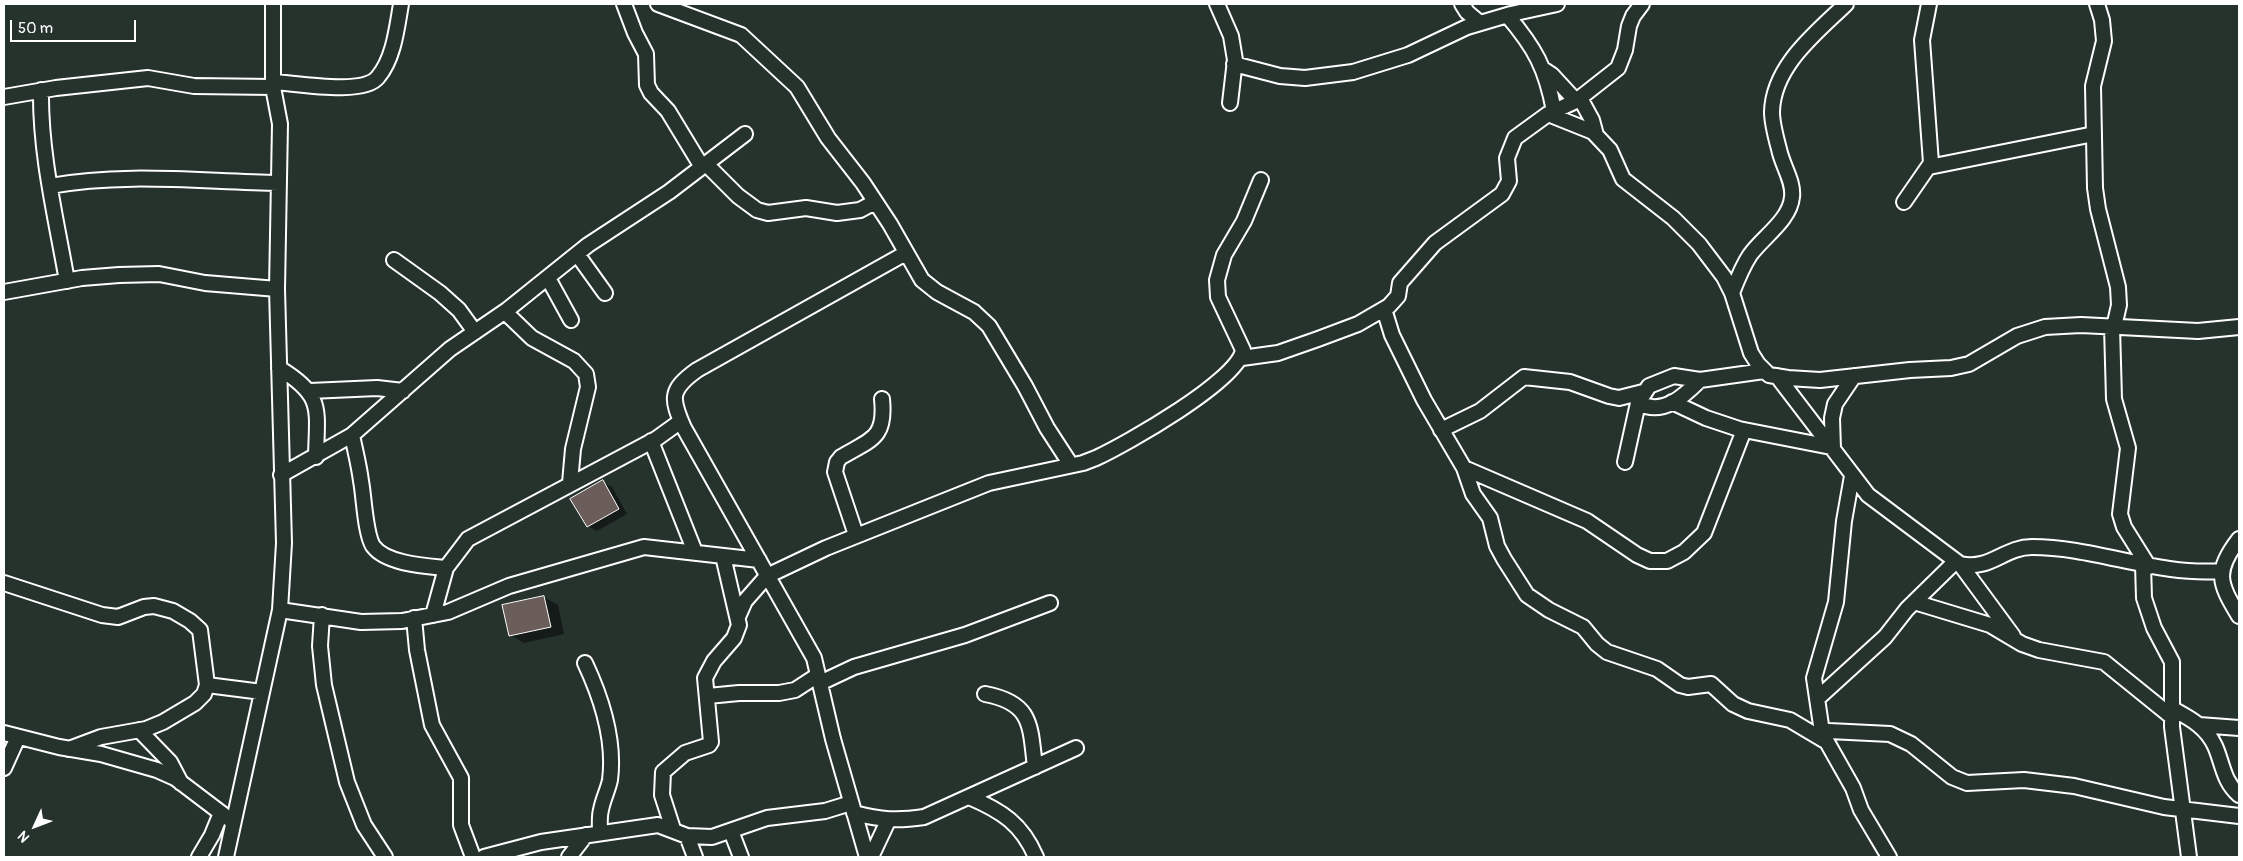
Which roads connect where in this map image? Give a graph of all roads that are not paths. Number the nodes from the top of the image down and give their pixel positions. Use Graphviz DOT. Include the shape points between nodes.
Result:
graph roads {
  1 [pos="273,4"];
  2 [pos="401,4"];
  3 [pos="624,4"];
  4 [pos="658,4"];
  5 [pos="1217,4"];
  6 [pos="1462,4"];
  7 [pos="1557,4"];
  8 [pos="1642,4"];
  9 [pos="1846,4"];
  10 [pos="1929,4"];
  11 [pos="2097,4"];
  12 [pos="1507,15"];
  13 [pos="1480,23"];
  14 [pos="1234,64"];
  15 [pos="1543,69"];
  16 [pos="273,84"];
  17 [pos="40,90"];
  18 [pos="4,97"];
  19 [pos="1578,99"];
  20 [pos="1230,103"];
  21 [pos="1551,112"];
  22 [pos="745,134"];
  23 [pos="2094,134"];
  24 [pos="1596,135"];
  25 [pos="704,165"];
  26 [pos="1929,167"];
  27 [pos="1261,180"];
  28 [pos="280,184"];
  29 [pos="50,186"];
  30 [pos="875,202"];
  31 [pos="1904,202"];
  32 [pos="906,253"];
  33 [pos="577,254"];
  34 [pos="394,260"];
  35 [pos="548,278"];
  36 [pos="68,281"];
  37 [pos="277,289"];
  38 [pos="4,292"];
  39 [pos="605,293"];
  40 [pos="1732,293"];
  41 [pos="1384,309"];
  42 [pos="505,312"];
  43 [pos="571,320"];
  44 [pos="2113,327"];
  45 [pos="2239,327"];
  46 [pos="475,332"];
  47 [pos="1242,358"];
  48 [pos="279,368"];
  49 [pos="1770,374"];
  50 [pos="1854,376"];
  51 [pos="1700,380"];
  52 [pos="402,390"];
  53 [pos="310,391"];
  54 [pos="1640,398"];
  55 [pos="882,399"];
  56 [pos="1672,402"];
  57 [pos="681,421"];
  58 [pos="1441,430"];
  59 [pos="1744,430"];
  60 [pos="352,435"];
  61 [pos="651,441"];
  62 [pos="1832,448"];
  63 [pos="316,457"];
  64 [pos="1625,462"];
  65 [pos="1071,466"];
  66 [pos="1464,468"];
  67 [pos="281,475"];
  68 [pos="1852,476"];
  69 [pos="570,483"];
  70 [pos="856,535"];
  71 [pos="2239,539"];
  72 [pos="695,552"];
  73 [pos="722,556"];
  74 [pos="759,560"];
  75 [pos="1958,563"];
  76 [pos="2146,566"];
  77 [pos="446,568"];
  78 [pos="2221,571"];
  79 [pos="767,576"];
  80 [pos="4,583"];
  81 [pos="1914,602"];
  82 [pos="1050,603"];
  83 [pos="280,610"];
  84 [pos="322,615"];
  85 [pos="433,615"];
  86 [pos="2239,616"];
  87 [pos="738,617"];
  88 [pos="414,618"];
  89 [pos="2015,639"];
  90 [pos="585,663"];
  91 [pos="819,679"];
  92 [pos="207,685"];
  93 [pos="262,692"];
  94 [pos="985,694"];
  95 [pos="708,696"];
  96 [pos="1818,698"];
  97 [pos="2171,713"];
  98 [pos="2199,725"];
  99 [pos="2239,728"];
  100 [pos="139,730"];
  101 [pos="1818,732"];
  102 [pos="4,733"];
  103 [pos="18,737"];
  104 [pos="1076,748"];
  105 [pos="69,749"];
  106 [pos="1036,767"];
  107 [pos="4,768"];
  108 [pos="182,783"];
  109 [pos="2239,795"];
  110 [pos="969,797"];
  111 [pos="853,808"];
  112 [pos="2182,809"];
  113 [pos="221,813"];
  114 [pos="2239,816"];
  115 [pos="888,821"];
  116 [pos="233,822"];
  117 [pos="673,829"];
  118 [pos="731,831"];
  119 [pos="600,833"];
  120 [pos="586,835"];
  121 [pos="687,836"];
  122 [pos="199,857"];
  123 [pos="226,857"];
  124 [pos="384,857"];
  125 [pos="473,857"];
  126 [pos="484,857"];
  127 [pos="570,857"];
  128 [pos="695,857"];
  129 [pos="741,857"];
  130 [pos="867,857"];
  131 [pos="870,857"];
  132 [pos="1036,857"];
  133 [pos="1889,857"];
  134 [pos="2189,857"];
  1 -- 16 [label="street"];
  2 -- 16 [label="street" via="388,59 378,78 367,86"];
  3 -- 25 [label="street" via="646,54 647,85"];
  4 -- 30 [label="street" via="741,35 797,87 828,138"];
  5 -- 14 [label="street" via="1231,36"];
  6 -- 13 [label="street"];
  7 -- 12 [label="street"];
  8 -- 19 [label="street" via="1629,26 1618,68"];
  9 -- 40 [label="street" via="1787,66 1776,86 1772,112 1792,196 1785,216 1749,257"];
  10 -- 26 [label="street" via="1922,40"];
  11 -- 23 [label="street" via="2104,41 2093,86"];
  12 -- 13 [label="street"];
  12 -- 15 [label="street" via="1532,45"];
  13 -- 14 [label="street" via="1408,55 1353,72 1305,78 1280,76"];
  14 -- 20 [label="street"];
  15 -- 19 [label="street"];
  15 -- 21 [label="street"];
  16 -- 17 [label="street" via="194,86 148,78"];
  16 -- 28 [label="street" via="280,124"];
  17 -- 18 [label="street"];
  17 -- 29 [label="street"];
  19 -- 21 [label="street"];
  19 -- 24 [label="street" via="1592,120"];
  21 -- 24 [label="street"];
  21 -- 41 [label="street" via="1514,138 1507,158 1509,181 1502,194 1435,243 1400,283 1398,296"];
  22 -- 25 [label="street"];
  23 -- 26 [label="street"];
  23 -- 44 [label="street" via="2098,209 2118,287 2119,306"];
  24 -- 40 [label="street" via="1610,150 1623,179 1699,244"];
  25 -- 30 [label="street" via="738,196 757,210 768,213 806,208 837,214 860,210"];
  25 -- 33 [label="street"];
  26 -- 31 [label="street"];
  27 -- 47 [label="street" via="1244,221 1224,255 1217,280 1218,298 1243,350"];
  28 -- 29 [label="street" via="118,177"];
  28 -- 37 [label="street"];
  29 -- 36 [label="street"];
  30 -- 32 [label="street"];
  32 -- 57 [label="street" via="681,381 675,401"];
  32 -- 65 [label="street" via="922,280 974,312 989,326"];
  33 -- 35 [label="street"];
  33 -- 39 [label="street"];
  34 -- 46 [label="street" via="447,298"];
  35 -- 42 [label="street"];
  35 -- 43 [label="street"];
  36 -- 37 [label="street" via="119,274 159,274 205,283"];
  36 -- 38 [label="street"];
  37 -- 48 [label="street"];
  40 -- 49 [label="street" via="1751,353"];
  41 -- 47 [label="street" via="1358,324 1278,353"];
  41 -- 58 [label="street" via="1400,352"];
  42 -- 46 [label="street"];
  42 -- 69 [label="street" via="532,338 574,361 586,374 588,387 577,427"];
  44 -- 45 [label="street" via="2198,331"];
  44 -- 50 [label="street" via="2045,326 2017,336 1968,364"];
  44 -- 76 [label="street" via="2114,399 2128,448 2120,514"];
  46 -- 52 [label="street"];
  47 -- 65 [label="street" via="1218,382 1167,419 1110,452"];
  48 -- 53 [label="street"];
  48 -- 67 [label="street"];
  49 -- 50 [label="street" via="1820,380"];
  49 -- 51 [label="street"];
  49 -- 62 [label="street"];
  50 -- 62 [label="street" via="1835,404"];
  51 -- 54 [label="street" via="1674,376 1662,378 1649,386"];
  51 -- 56 [label="street"];
  52 -- 53 [label="street"];
  52 -- 60 [label="street"];
  53 -- 63 [label="street" via="316,407"];
  54 -- 56 [label="street" via="1652,408"];
  54 -- 58 [label="street" via="1610,396 1570,382 1524,377 1480,411"];
  54 -- 64 [label="street"];
  55 -- 70 [label="street" via="882,426 876,436 841,457 835,472"];
  56 -- 59 [label="street" via="1706,418"];
  57 -- 61 [label="street"];
  57 -- 74 [label="street"];
  58 -- 66 [label="street"];
  59 -- 62 [label="street"];
  59 -- 66 [label="street" via="1704,532 1684,552 1667,561 1650,561 1587,521"];
  60 -- 63 [label="street"];
  60 -- 77 [label="street" via="373,546 389,557 411,564"];
  61 -- 69 [label="street"];
  61 -- 72 [label="street"];
  62 -- 68 [label="street"];
  63 -- 67 [label="street"];
  65 -- 70 [label="street" via="989,484"];
  66 -- 101 [label="street" via="1473,494 1490,518 1504,560 1527,595 1583,627 1607,652 1657,669 1680,685 1711,684 1733,704 1748,711 1784,718"];
  67 -- 83 [label="street" via="284,543"];
  68 -- 75 [label="street" via="1868,495"];
  68 -- 96 [label="street" via="1836,602 1815,666 1814,685"];
  69 -- 77 [label="street" via="468,539"];
  70 -- 79 [label="street"];
  71 -- 78 [label="street"];
  72 -- 73 [label="street"];
  72 -- 85 [label="street" via="644,547 510,586"];
  73 -- 74 [label="street"];
  73 -- 87 [label="street"];
  74 -- 79 [label="street"];
  75 -- 76 [label="street" via="1969,566 1986,564 2014,550 2030,547 2057,548"];
  75 -- 81 [label="street"];
  75 -- 89 [label="street"];
  76 -- 78 [label="street" via="2195,573"];
  76 -- 97 [label="street" via="2144,598 2154,628 2172,662"];
  77 -- 85 [label="street"];
  78 -- 86 [label="street" via="2220,580 2226,595"];
  79 -- 87 [label="street" via="745,602"];
  79 -- 91 [label="street" via="814,658"];
  80 -- 92 [label="street" via="102,615 118,616 154,606 173,611 200,630"];
  81 -- 89 [label="street" via="1990,625"];
  81 -- 96 [label="street" via="1885,637"];
  82 -- 91 [label="street" via="966,635"];
  83 -- 84 [label="street"];
  83 -- 93 [label="street"];
  84 -- 88 [label="street" via="361,622"];
  84 -- 124 [label="street" via="320,646 324,686 347,782 364,825"];
  85 -- 88 [label="street"];
  87 -- 95 [label="street" via="734,638 708,669 705,678"];
  88 -- 125 [label="street" via="432,725 461,778 461,825"];
  89 -- 97 [label="street" via="2039,650 2104,662"];
  90 -- 119 [label="street" via="595,684 607,728 610,760 610,779 601,810"];
  91 -- 95 [label="street" via="779,693"];
  91 -- 111 [label="street"];
  92 -- 93 [label="street"];
  92 -- 100 [label="street" via="196,703 163,722"];
  93 -- 116 [label="street"];
  94 -- 106 [label="street" via="1019,707 1026,718"];
  95 -- 117 [label="street" via="711,742 685,754 663,772 662,795"];
  96 -- 101 [label="street"];
  97 -- 98 [label="street"];
  97 -- 112 [label="street"];
  98 -- 99 [label="street"];
  98 -- 109 [label="street" via="2206,730 2215,746 2228,784"];
  100 -- 105 [label="street" via="101,737"];
  100 -- 108 [label="street" via="170,762"];
  101 -- 112 [label="street" via="1890,734 1911,744 1952,777 1967,783 2024,780 2074,786"];
  101 -- 133 [label="street" via="1834,752 1861,810"];
  102 -- 103 [label="street"];
  103 -- 105 [label="street"];
  103 -- 107 [label="street"];
  104 -- 106 [label="street"];
  105 -- 108 [label="street" via="135,763 158,770"];
  106 -- 110 [label="street"];
  108 -- 113 [label="street"];
  110 -- 115 [label="street" via="924,817"];
  110 -- 132 [label="street" via="991,806 1023,831"];
  111 -- 115 [label="street"];
  111 -- 118 [label="street" via="767,818"];
  111 -- 130 [label="street"];
  112 -- 114 [label="street"];
  112 -- 134 [label="street"];
  113 -- 116 [label="street"];
  113 -- 122 [label="street"];
  115 -- 131 [label="street"];
  116 -- 123 [label="street"];
  117 -- 119 [label="street" via="658,825"];
  117 -- 121 [label="street"];
  118 -- 121 [label="street" via="712,837"];
  118 -- 129 [label="street"];
  119 -- 120 [label="street"];
  120 -- 126 [label="street" via="541,842"];
  120 -- 127 [label="street"];
  121 -- 128 [label="street"];
}
